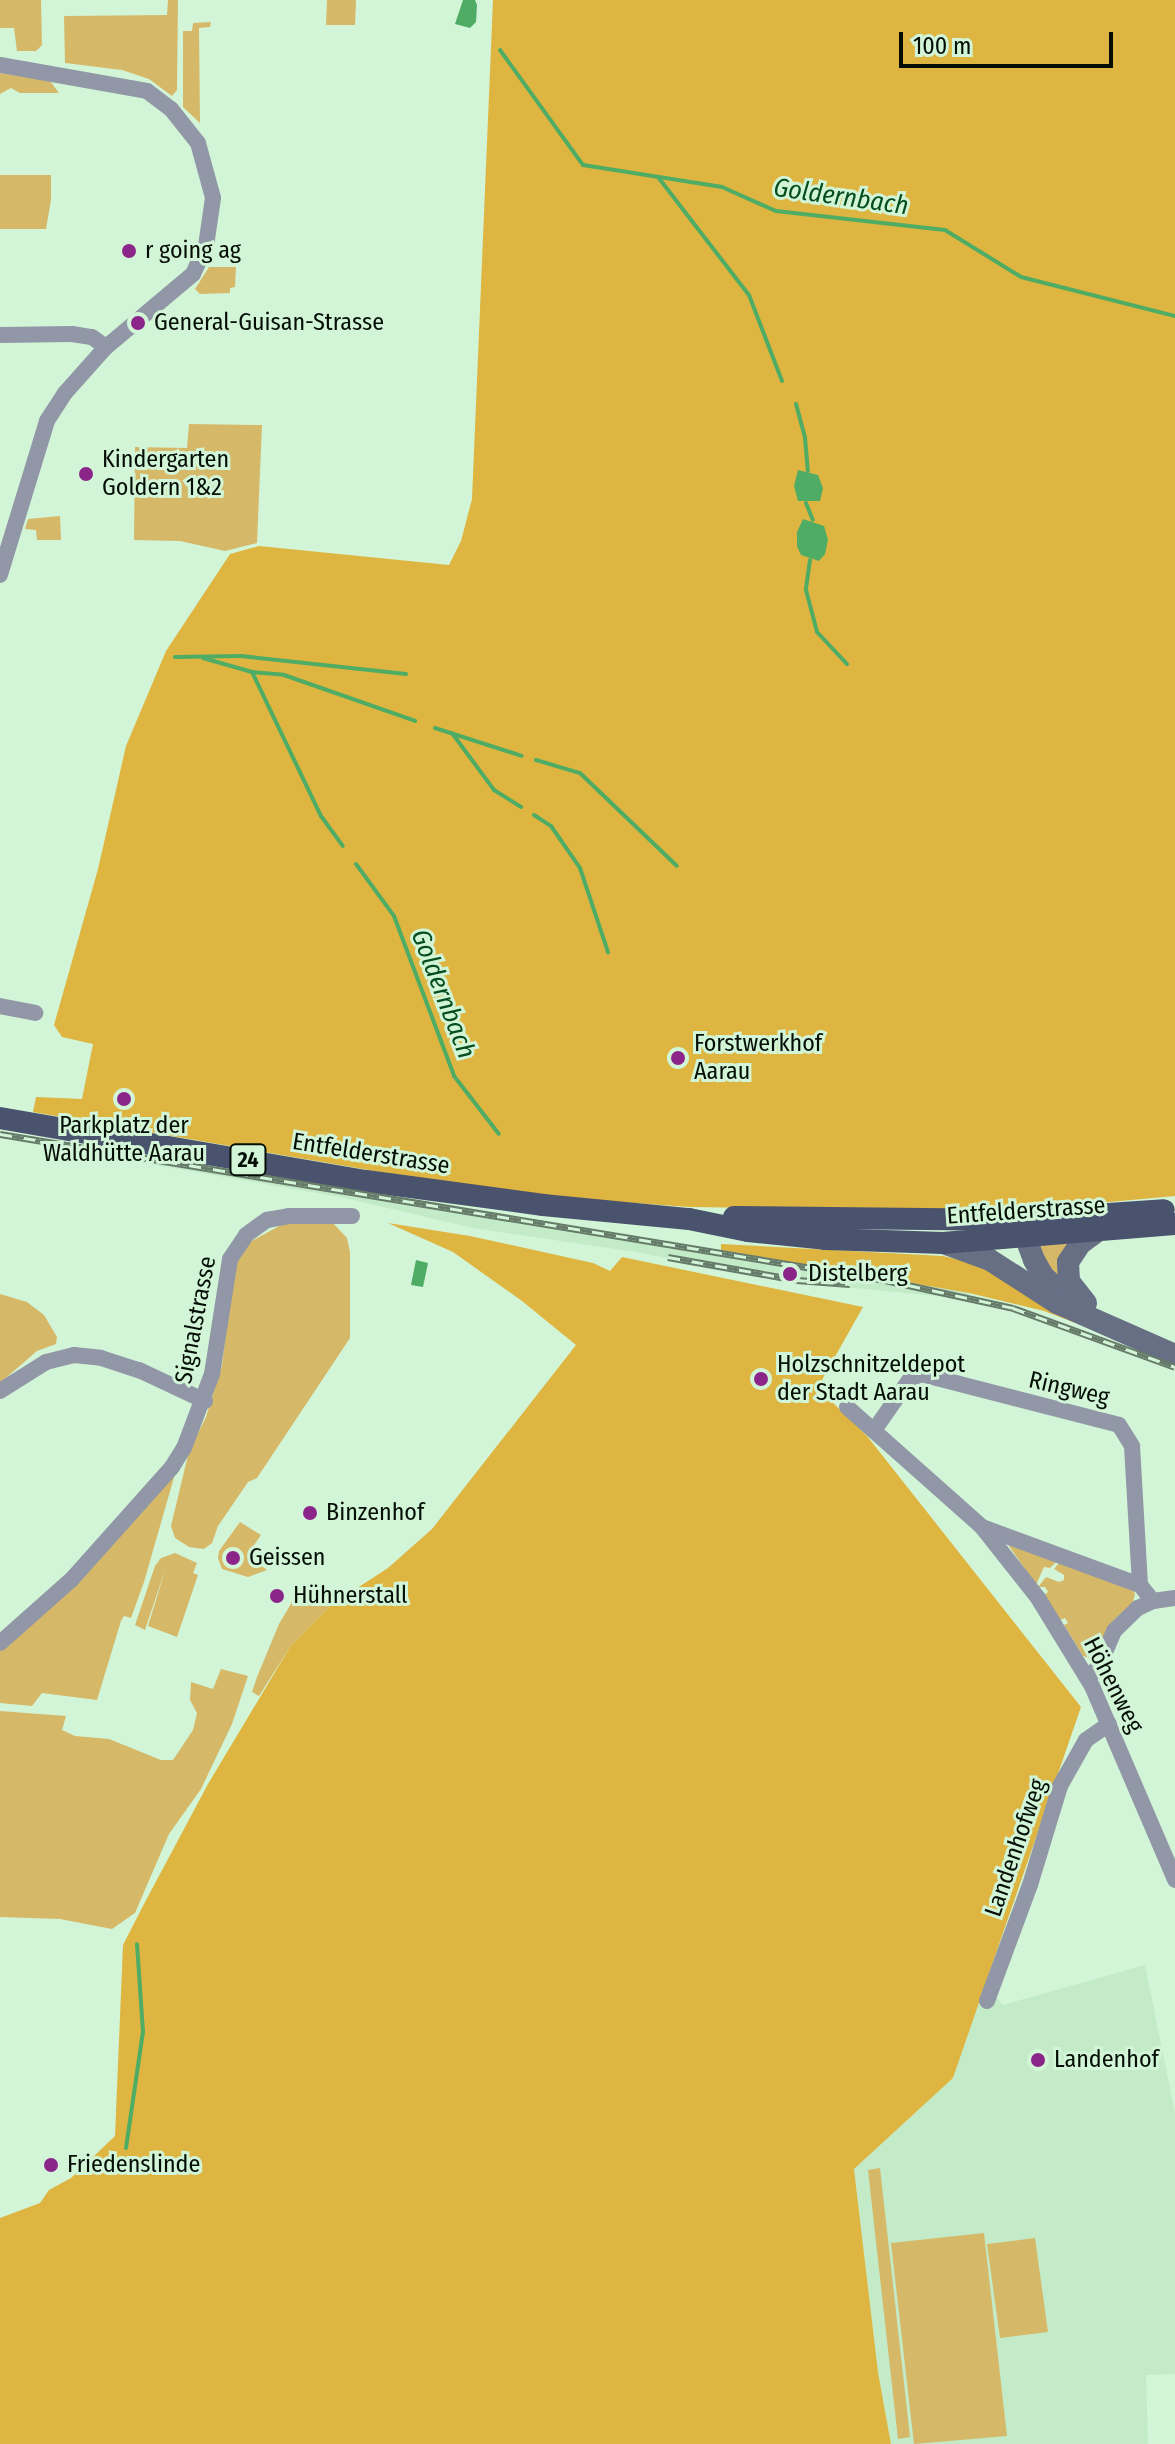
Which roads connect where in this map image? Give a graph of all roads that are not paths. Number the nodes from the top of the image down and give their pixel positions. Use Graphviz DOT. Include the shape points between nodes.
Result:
graph roads {
  1 [pos="0,65"];
  2 [pos="0,335"];
  3 [pos="106,347"];
  4 [pos="4,550"];
  5 [pos="0,575"];
  6 [pos="0,1006"];
  7 [pos="35,1013"];
  8 [pos="0,1118"];
  9 [pos="1175,1209"];
  10 [pos="352,1216"];
  11 [pos="689,1219"];
  12 [pos="1175,1224"];
  13 [pos="1020,1231"];
  14 [pos="1095,1233"];
  15 [pos="943,1243"];
  16 [pos="1023,1280"];
  17 [pos="1103,1322"];
  18 [pos="1175,1355"];
  19 [pos="0,1391"];
  20 [pos="205,1401"];
  21 [pos="847,1407"];
  22 [pos="875,1429"];
  23 [pos="982,1527"];
  24 [pos="1140,1585"];
  25 [pos="1175,1598"];
  26 [pos="1153,1601"];
  27 [pos="0,1643"];
  28 [pos="1088,1679"];
  29 [pos="1109,1724"];
  30 [pos="1175,1880"];
  31 [pos="987,2001"];
  1 -- 3 [label="street" via="147,91 187,125 202,149 213,198 211,227 199,264 178,290"];
  2 -- 3 [label="street" via="72,334 92,337"];
  3 -- 4 [label="street" via="47,421"];
  4 -- 5 [label="street"];
  6 -- 7 [label="street"];
  8 -- 11 [label="main road, Entfelderstrasse / 24" via="366,1181"];
  9 -- 13 [label="main road, 24"];
  10 -- 20 [label="street, Signalstrasse" via="289,1216 267,1220 246,1235 224,1278"];
  11 -- 13 [label="main road, Entfelderstrasse / 24"];
  11 -- 15 [label="main road, Entfelderstrasse / 24" via="825,1239"];
  12 -- 14 [label="main road, Entfelderstrasse / 24"];
  13 -- 14 [label="main road, Entfelderstrasse / 24"];
  13 -- 15 [label="main road, Entfelderstrasse / 24"];
  13 -- 16 [label="main road" via="1013,1255"];
  13 -- 17 [label="main road" via="1044,1277"];
  14 -- 17 [label="main road" via="1073,1252 1069,1281"];
  15 -- 16 [label="main road" via="990,1260"];
  16 -- 17 [label="main road" via="1057,1303"];
  17 -- 18 [label="main road"];
  19 -- 20 [label="street" via="46,1362 74,1355 139,1370"];
  20 -- 27 [label="street, Signalstrasse" via="172,1467 72,1579"];
  21 -- 22 [label="street"];
  22 -- 23 [label="street"];
  22 -- 24 [label="street, Ringweg" via="910,1379 921,1374 1119,1425 1132,1446"];
  23 -- 24 [label="street"];
  23 -- 28 [label="street, Höhenweg" via="1038,1598"];
  24 -- 26 [label="street"];
  25 -- 26 [label="street"];
  26 -- 28 [label="street" via="1114,1631"];
  28 -- 29 [label="street, Höhenweg"];
  29 -- 30 [label="street, Höhenweg"];
  29 -- 31 [label="street, Landenhofweg" via="1086,1740 1060,1786"];
}
